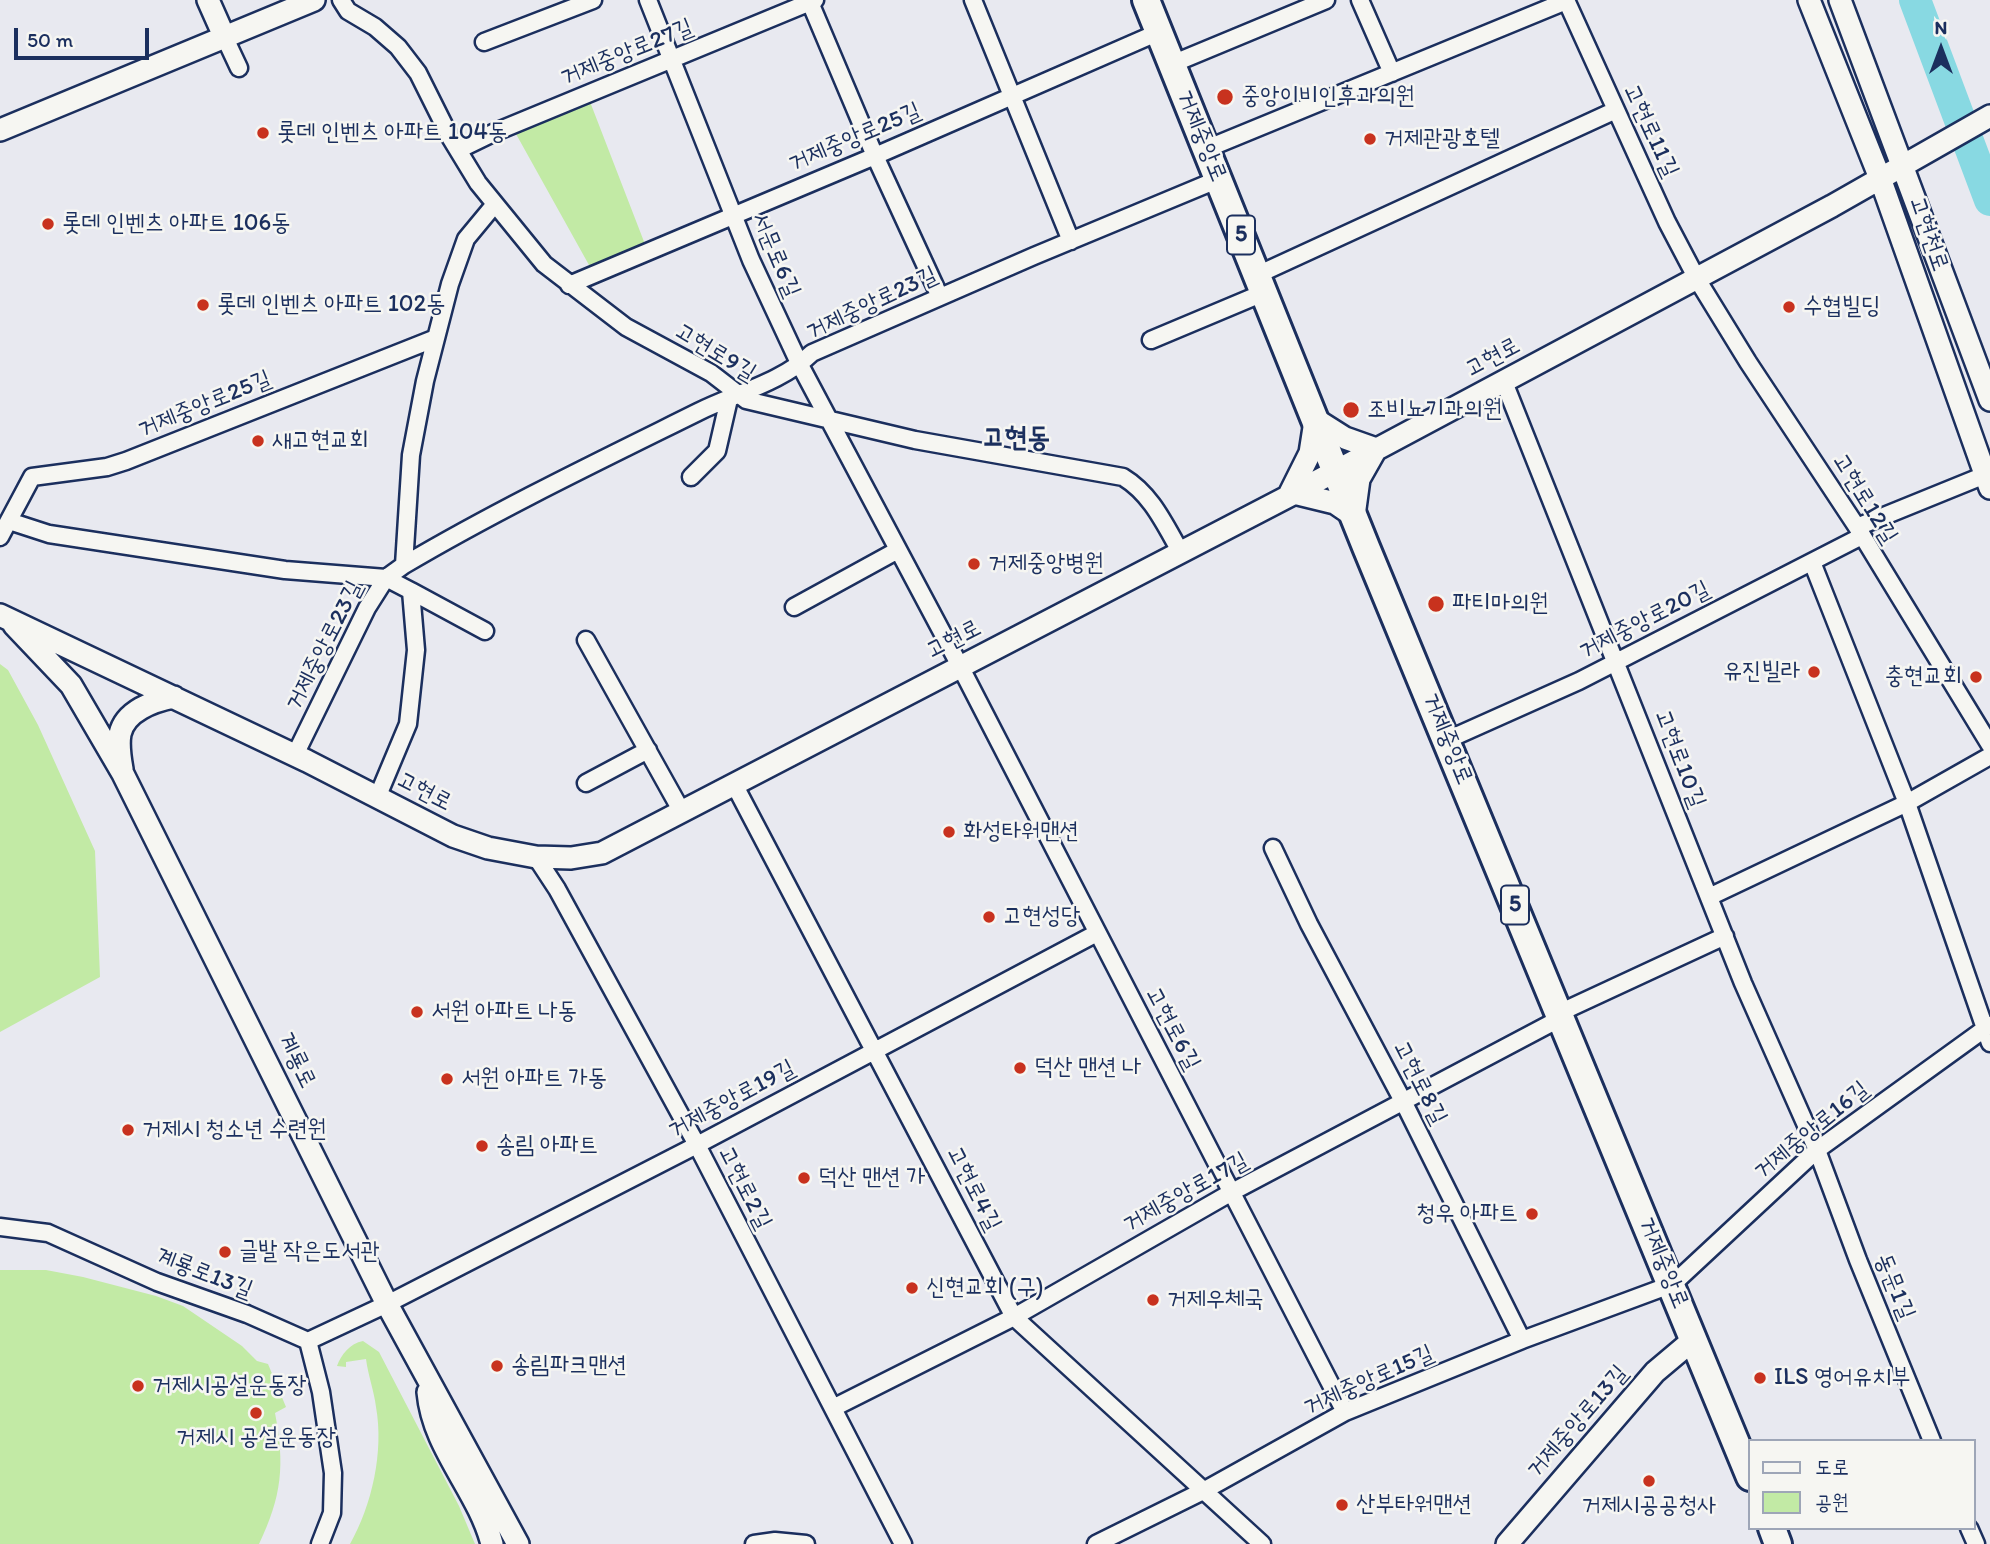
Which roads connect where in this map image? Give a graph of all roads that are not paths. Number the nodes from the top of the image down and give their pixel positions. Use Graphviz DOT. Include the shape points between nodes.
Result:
graph roads {
  1 [pos="208,0"];
  2 [pos="314,0"];
  3 [pos="341,0"];
  4 [pos="593,0"];
  5 [pos="648,0"];
  6 [pos="973,0"];
  7 [pos="1146,0"];
  8 [pos="1326,0"];
  9 [pos="1360,0"];
  10 [pos="1566,0"];
  11 [pos="1810,0"];
  12 [pos="1840,0"];
  13 [pos="811,1"];
  14 [pos="1158,32"];
  15 [pos="224,36"];
  16 [pos="484,42"];
  17 [pos="671,60"];
  18 [pos="1172,64"];
  19 [pos="239,68"];
  20 [pos="1392,73"];
  21 [pos="1011,95"];
  22 [pos="1616,110"];
  23 [pos="1990,116"];
  24 [pos="0,130"];
  25 [pos="1206,149"];
  26 [pos="458,150"];
  27 [pos="875,156"];
  28 [pos="1902,165"];
  29 [pos="1880,178"];
  30 [pos="1219,179"];
  31 [pos="495,204"];
  32 [pos="733,215"];
  33 [pos="1071,241"];
  34 [pos="1697,279"];
  35 [pos="1260,284"];
  36 [pos="569,285"];
  37 [pos="940,297"];
  38 [pos="436,338"];
  39 [pos="1151,340"];
  40 [pos="800,365"];
  41 [pos="1504,382"];
  42 [pos="735,396"];
  43 [pos="1990,400"];
  44 [pos="1315,419"];
  45 [pos="829,421"];
  46 [pos="1376,449"];
  47 [pos="1336,469"];
  48 [pos="691,477"];
  49 [pos="1988,482"];
  50 [pos="1292,495"];
  51 [pos="1354,516"];
  52 [pos="9,521"];
  53 [pos="1860,532"];
  54 [pos="0,537"];
  55 [pos="898,550"];
  56 [pos="1180,551"];
  57 [pos="1812,562"];
  58 [pos="404,565"];
  59 [pos="386,578"];
  60 [pos="411,591"];
  61 [pos="794,607"];
  62 [pos="2,612"];
  63 [pos="485,631"];
  64 [pos="586,640"];
  65 [pos="1617,661"];
  66 [pos="960,666"];
  67 [pos="174,697"];
  68 [pos="1447,740"];
  69 [pos="1990,745"];
  70 [pos="648,750"];
  71 [pos="295,755"];
  72 [pos="1990,756"];
  73 [pos="123,774"];
  74 [pos="586,783"];
  75 [pos="734,784"];
  76 [pos="377,797"];
  77 [pos="1907,803"];
  78 [pos="682,811"];
  79 [pos="1273,848"];
  80 [pos="537,857"];
  81 [pos="1709,897"];
  82 [pos="1097,933"];
  83 [pos="1725,936"];
  84 [pos="1560,1015"];
  85 [pos="1988,1033"];
  86 [pos="876,1051"];
  87 [pos="1404,1103"];
  88 [pos="697,1145"];
  89 [pos="1817,1150"];
  90 [pos="1232,1192"];
  91 [pos="0,1227"];
  92 [pos="1672,1284"];
  93 [pos="387,1304"];
  94 [pos="1014,1317"];
  95 [pos="308,1340"];
  96 [pos="1522,1340"];
  97 [pos="1693,1340"];
  98 [pos="426,1376"];
  99 [pos="833,1408"];
  100 [pos="1345,1412"];
  101 [pos="1932,1439"];
  102 [pos="1748,1471"];
  103 [pos="1205,1490"];
  104 [pos="320,1544"];
  105 [pos="492,1544"];
  106 [pos="519,1544"];
  107 [pos="754,1544"];
  108 [pos="806,1544"];
  109 [pos="903,1544"];
  110 [pos="1096,1544"];
  111 [pos="1262,1544"];
  112 [pos="1507,1544"];
  1 -- 15 [label="street"];
  2 -- 15 [label="street"];
  3 -- 26 [label="street, 고현로9길" via="348,11 398,47 418,73"];
  4 -- 16 [label="street"];
  5 -- 17 [label="street, 서문로6길"];
  6 -- 21 [label="street"];
  7 -- 14 [label="main road, 거제중앙로 / 5"];
  8 -- 18 [label="street"];
  9 -- 20 [label="street"];
  10 -- 20 [label="street"];
  10 -- 22 [label="street, 고현로11길"];
  11 -- 29 [label="street, 고현천로"];
  12 -- 28 [label="street, 고현천로"];
  13 -- 17 [label="street, 거제중앙로27길"];
  13 -- 27 [label="street"];
  14 -- 18 [label="main road, 거제중앙로 / 5"];
  14 -- 21 [label="street, 거제중앙로25길"];
  15 -- 19 [label="street"];
  15 -- 24 [label="street"];
  17 -- 26 [label="street, 거제중앙로27길"];
  17 -- 32 [label="street, 서문로6길"];
  18 -- 25 [label="main road, 거제중앙로 / 5"];
  20 -- 25 [label="street"];
  21 -- 27 [label="street, 거제중앙로25길"];
  21 -- 33 [label="street"];
  22 -- 34 [label="street, 고현로11길"];
  22 -- 35 [label="street"];
  23 -- 28 [label="street, 고현로"];
  25 -- 30 [label="main road, 거제중앙로 / 5"];
  26 -- 31 [label="street, 고현로9길"];
  27 -- 32 [label="street, 거제중앙로25길"];
  27 -- 37 [label="street"];
  28 -- 29 [label="street, 고현로"];
  28 -- 43 [label="street, 고현천로"];
  29 -- 34 [label="street, 고현로"];
  29 -- 49 [label="street, 고현천로"];
  30 -- 33 [label="street, 거제중앙로23길"];
  30 -- 35 [label="main road, 거제중앙로 / 5"];
  31 -- 36 [label="street, 고현로9길" via="544,264"];
  31 -- 38 [label="street" via="466,239"];
  32 -- 36 [label="street, 거제중앙로25길"];
  32 -- 40 [label="street, 서문로6길"];
  33 -- 37 [label="street, 거제중앙로23길"];
  34 -- 41 [label="street, 고현로"];
  34 -- 53 [label="street, 고현로12길"];
  35 -- 39 [label="street"];
  35 -- 44 [label="main road, 거제중앙로 / 5"];
  36 -- 42 [label="street, 고현로9길" via="626,327 711,373"];
  37 -- 40 [label="street, 거제중앙로23길" via="812,354"];
  38 -- 52 [label="street, 거제중앙로25길" via="126,461 32,477"];
  38 -- 58 [label="street" via="411,455"];
  40 -- 42 [label="street, 거제중앙로23길"];
  40 -- 45 [label="street, 서문로6길"];
  41 -- 46 [label="street, 고현로"];
  41 -- 65 [label="street, 고현로10길"];
  42 -- 45 [label="street, 고현로9길"];
  42 -- 48 [label="street" via="717,451"];
  42 -- 58 [label="street, 거제중앙로23길" via="526,498"];
  44 -- 46 [label="street" via="1345,438"];
  44 -- 47 [label="main road, 거제중앙로 / 5"];
  44 -- 50 [label="street" via="1310,453"];
  45 -- 55 [label="street, 서문로6길"];
  45 -- 56 [label="street, 고현로9길" via="1124,477 1140,487"];
  46 -- 47 [label="street, 고현로"];
  46 -- 51 [label="street" via="1359,479"];
  47 -- 50 [label="street, 고현로"];
  47 -- 51 [label="main road, 거제중앙로 / 5"];
  49 -- 53 [label="street, 거제중앙로20길"];
  50 -- 51 [label="street" via="1323,499"];
  50 -- 56 [label="street, 고현로"];
  51 -- 68 [label="main road, 거제중앙로 / 5"];
  52 -- 54 [label="street, 거제중앙로25길"];
  52 -- 59 [label="street" via="49,534 285,570"];
  53 -- 57 [label="street, 거제중앙로20길"];
  53 -- 69 [label="street, 고현로12길"];
  55 -- 61 [label="street"];
  55 -- 66 [label="street, 서문로6길"];
  56 -- 66 [label="street, 고현로"];
  57 -- 65 [label="street, 거제중앙로20길"];
  57 -- 77 [label="street"];
  58 -- 59 [label="street, 거제중앙로23길"];
  59 -- 60 [label="street"];
  59 -- 71 [label="street, 거제중앙로23길"];
  60 -- 63 [label="street"];
  60 -- 76 [label="street" via="416,650 408,724"];
  62 -- 67 [label="street, 고현로"];
  62 -- 73 [label="street, 계룡로" via="71,685"];
  64 -- 70 [label="street"];
  65 -- 68 [label="street, 거제중앙로20길"];
  65 -- 81 [label="street, 고현로10길"];
  66 -- 75 [label="street, 고현로"];
  66 -- 82 [label="street, 고현로6길"];
  67 -- 71 [label="street, 고현로"];
  67 -- 73 [label="street" via="155,700 135,712 120,732"];
  68 -- 84 [label="main road, 거제중앙로 / 5"];
  70 -- 74 [label="street"];
  70 -- 78 [label="street"];
  71 -- 76 [label="street, 고현로"];
  72 -- 77 [label="street"];
  73 -- 93 [label="street, 계룡로"];
  75 -- 78 [label="street, 고현로"];
  75 -- 86 [label="street, 고현로4길"];
  76 -- 80 [label="street, 고현로" via="453,836"];
  77 -- 81 [label="street"];
  77 -- 85 [label="street"];
  78 -- 80 [label="street, 고현로" via="602,853"];
  79 -- 87 [label="street, 고현로8길"];
  80 -- 88 [label="street, 고현로2길"];
  81 -- 83 [label="street, 고현로10길"];
  82 -- 86 [label="street, 거제중앙로19길"];
  82 -- 90 [label="street, 고현로6길"];
  83 -- 84 [label="street, 거제중앙로17길"];
  83 -- 89 [label="street, 고현로10길"];
  84 -- 87 [label="street, 거제중앙로17길"];
  84 -- 92 [label="main road, 거제중앙로 / 5"];
  85 -- 89 [label="street, 거제중앙로16길"];
  86 -- 88 [label="street, 거제중앙로19길"];
  86 -- 94 [label="street, 고현로4길"];
  87 -- 90 [label="street, 거제중앙로17길"];
  87 -- 96 [label="street, 고현로8길"];
  88 -- 93 [label="street, 거제중앙로19길"];
  88 -- 99 [label="street, 고현로2길"];
  89 -- 92 [label="street, 거제중앙로16길"];
  89 -- 101 [label="street, 동문1길"];
  90 -- 94 [label="street, 거제중앙로17길"];
  90 -- 100 [label="street, 고현로6길"];
  91 -- 95 [label="street, 계룡로13길" via="48,1233 157,1282"];
  92 -- 96 [label="street, 거제중앙로15길"];
  92 -- 97 [label="main road, 거제중앙로 / 5"];
  93 -- 95 [label="street"];
  93 -- 98 [label="street, 계룡로"];
  94 -- 99 [label="street, 거제중앙로17길"];
  94 -- 103 [label="street, 고현로4길"];
  95 -- 104 [label="street" via="333,1473 332,1513"];
  96 -- 100 [label="street, 거제중앙로15길"];
  97 -- 102 [label="main road, 거제중앙로 / 5"];
  97 -- 112 [label="street, 거제중앙로13길" via="1655,1372"];
  98 -- 105 [label="street" via="434,1422"];
  98 -- 106 [label="street, 계룡로"];
  99 -- 109 [label="street, 고현로2길"];
  100 -- 103 [label="street, 거제중앙로15길"];
  103 -- 110 [label="street, 거제중앙로15길"];
  103 -- 111 [label="street, 고현로4길"];
  107 -- 108 [label="street"];
}
